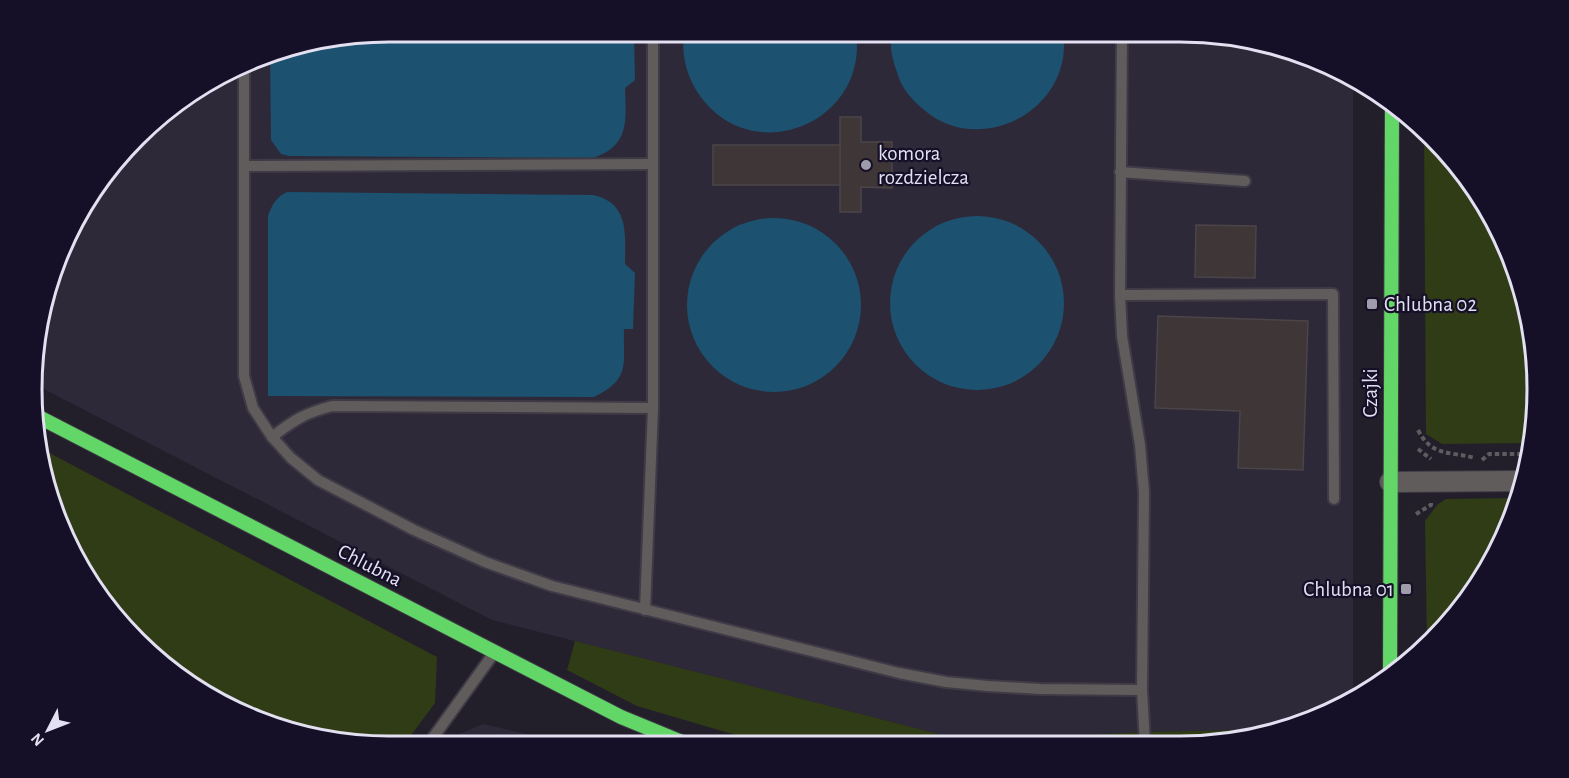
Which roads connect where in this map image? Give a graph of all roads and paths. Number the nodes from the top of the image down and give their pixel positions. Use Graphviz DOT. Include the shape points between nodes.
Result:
graph roads {
  1 [pos="653,42"];
  2 [pos="1122,42"];
  3 [pos="244,74"];
  4 [pos="1392,115"];
  5 [pos="653,164"];
  6 [pos="244,166"];
  7 [pos="1120,172"];
  8 [pos="1245,181"];
  9 [pos="1120,295"];
  10 [pos="653,408"];
  11 [pos="44,419"];
  12 [pos="1416,426"];
  13 [pos="272,437"];
  14 [pos="1491,462"];
  15 [pos="1514,481"];
  16 [pos="1390,482"];
  17 [pos="1334,499"];
  18 [pos="645,610"];
  19 [pos="494,652"];
  20 [pos="1390,665"];
  21 [pos="1142,690"];
  22 [pos="435,736"];
  23 [pos="667,736"];
  24 [pos="1145,736"];
  1 -- 5 [label="lane"];
  2 -- 7 [label="lane"];
  3 -- 6 [label="lane"];
  4 -- 16 [label="street, Czajki"];
  5 -- 6 [label="lane"];
  5 -- 10 [label="lane"];
  6 -- 13 [label="lane" via="244,376 253,408"];
  7 -- 8 [label="lane"];
  7 -- 9 [label="lane"];
  9 -- 17 [label="lane" via="1332,294"];
  9 -- 21 [label="lane" via="1144,492"];
  10 -- 13 [label="lane" via="332,406 311,411"];
  10 -- 18 [label="lane"];
  11 -- 19 [label="street, Chlubna"];
  12 -- 14 [label="path" via="1424,440 1440,452"];
  13 -- 18 [label="lane" via="318,480 414,530 552,586"];
  15 -- 16 [label="street"];
  16 -- 20 [label="street, Czajki"];
  18 -- 21 [label="lane" via="945,682 1040,689"];
  19 -- 22 [label="lane"];
  19 -- 23 [label="street, Chlubna" via="621,717"];
  21 -- 24 [label="lane"];
}
